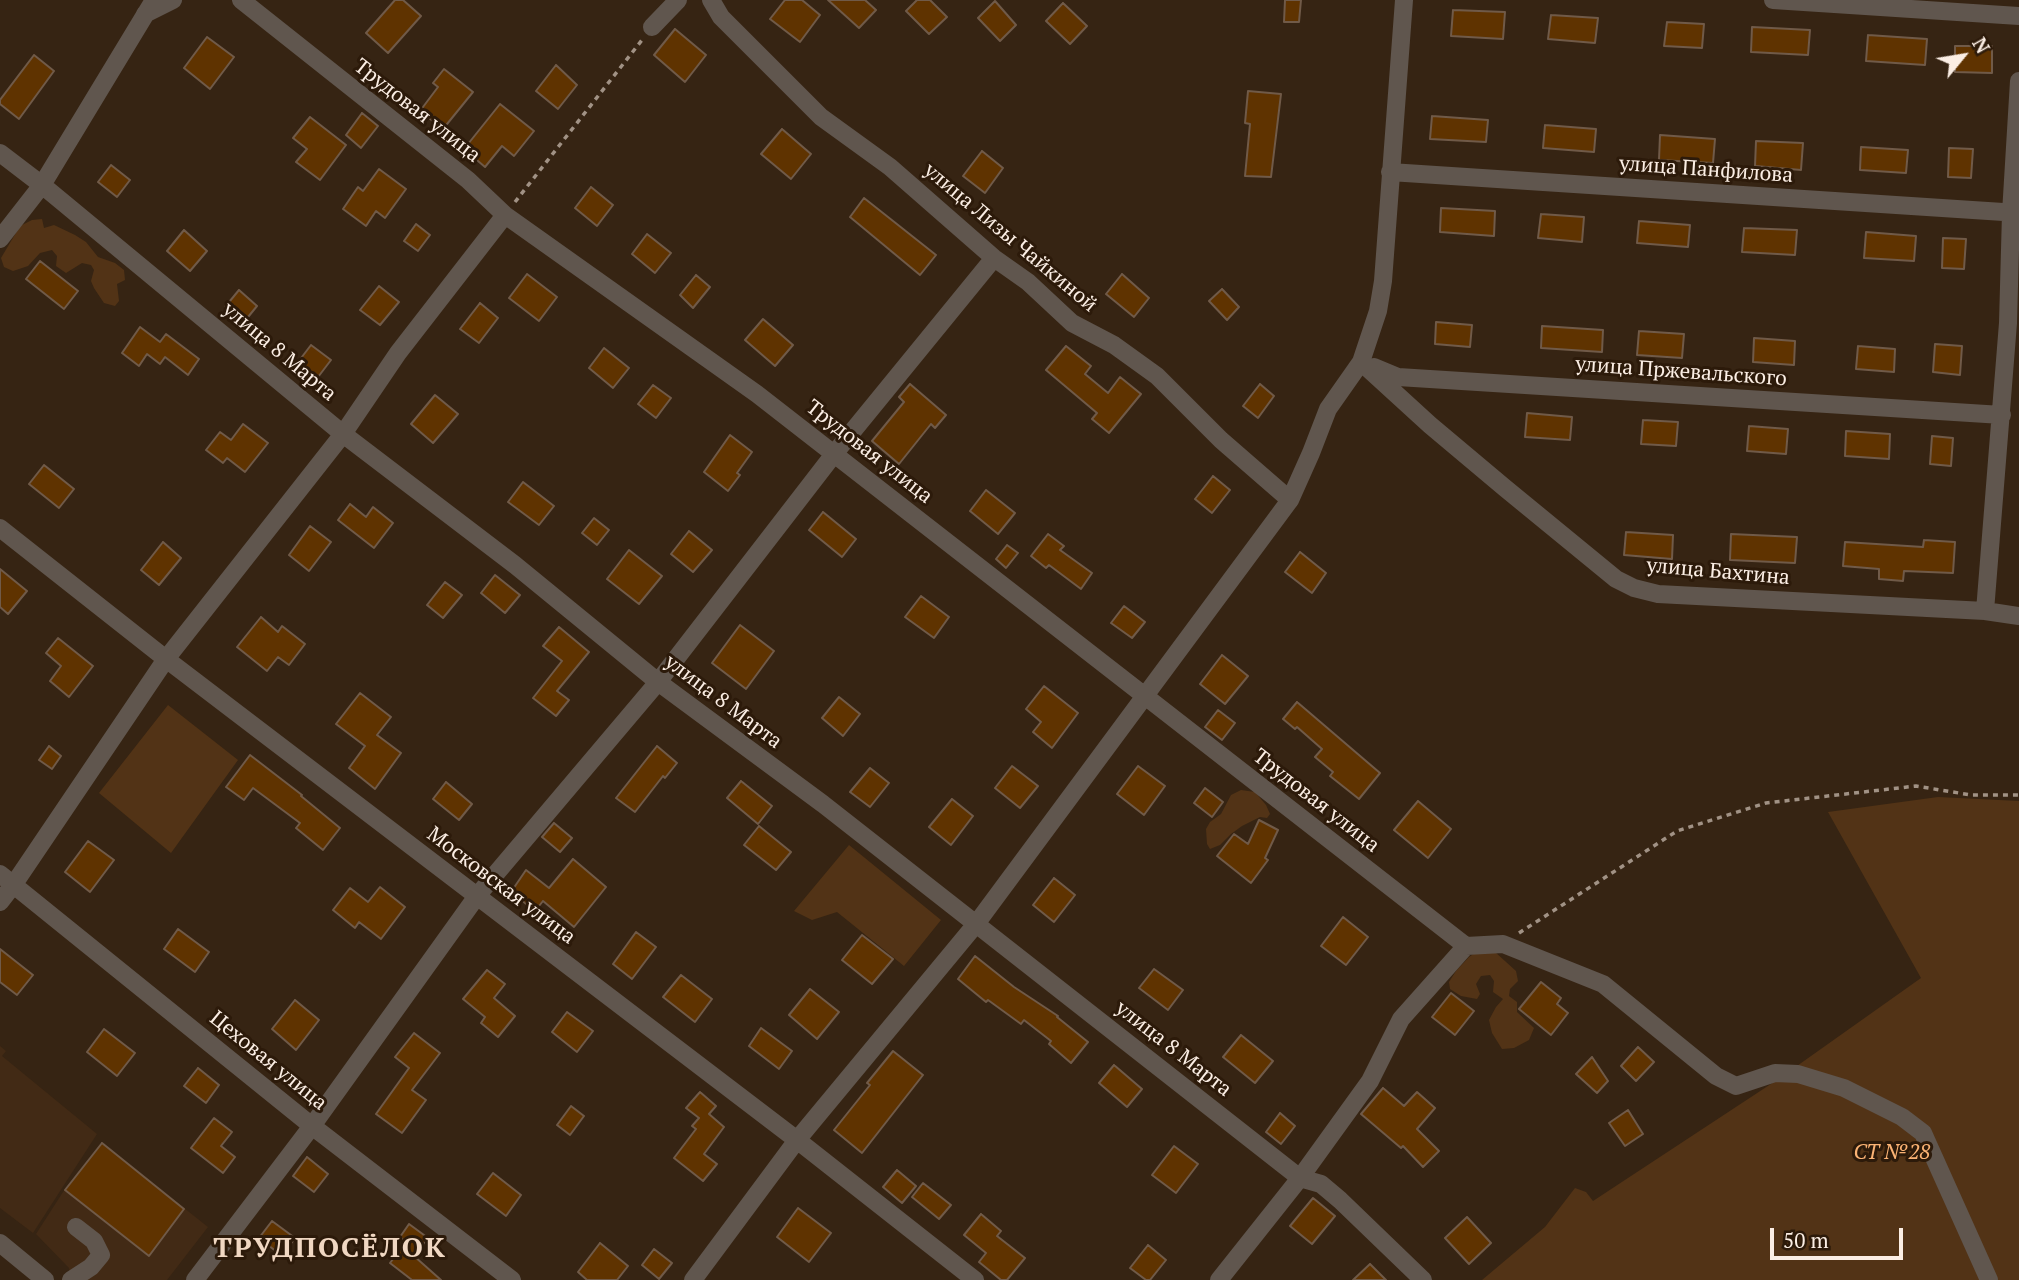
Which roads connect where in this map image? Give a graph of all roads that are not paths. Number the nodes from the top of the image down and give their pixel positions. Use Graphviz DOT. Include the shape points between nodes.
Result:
graph roads {
  1 [pos="173,0"];
  2 [pos="242,0"];
  3 [pos="678,0"];
  4 [pos="710,0"];
  5 [pos="1404,0"];
  6 [pos="1773,0"];
  7 [pos="149,7"];
  8 [pos="2019,16"];
  9 [pos="652,27"];
  10 [pos="2019,80"];
  11 [pos="0,153"];
  12 [pos="1390,172"];
  13 [pos="42,185"];
  14 [pos="2015,213"];
  15 [pos="505,215"];
  16 [pos="0,239"];
  17 [pos="994,258"];
  18 [pos="1361,362"];
  19 [pos="2001,415"];
  20 [pos="343,434"];
  21 [pos="834,454"];
  22 [pos="1290,500"];
  23 [pos="0,528"];
  24 [pos="1985,611"];
  25 [pos="2019,616"];
  26 [pos="166,659"];
  27 [pos="658,682"];
  28 [pos="1143,696"];
  29 [pos="7,879"];
  30 [pos="477,896"];
  31 [pos="0,902"];
  32 [pos="976,924"];
  33 [pos="1466,946"];
  34 [pos="312,1126"];
  35 [pos="797,1140"];
  36 [pos="1300,1178"];
  37 [pos="76,1227"];
  38 [pos="0,1243"];
  39 [pos="46,1280"];
  40 [pos="71,1280"];
  41 [pos="195,1280"];
  42 [pos="512,1280"];
  43 [pos="693,1280"];
  44 [pos="975,1280"];
  45 [pos="1219,1280"];
  46 [pos="1423,1280"];
  47 [pos="1989,1280"];
  1 -- 7 [label="street"];
  2 -- 15 [label="street, Трудовая улица" via="468,180"];
  3 -- 9 [label="street"];
  4 -- 17 [label="street, улица Лизы Чайкиной" via="721,17 821,117 890,167"];
  5 -- 12 [label="street"];
  6 -- 8 [label="street"];
  7 -- 13 [label="street"];
  10 -- 14 [label="street"];
  11 -- 13 [label="street, улица 8 Марта"];
  12 -- 14 [label="street, улица Панфилова"];
  12 -- 18 [label="street" via="1380,301"];
  13 -- 16 [label="street"];
  13 -- 20 [label="street, улица 8 Марта"];
  14 -- 19 [label="street"];
  15 -- 20 [label="street" via="398,353"];
  15 -- 21 [label="street, Трудовая улица"];
  17 -- 21 [label="street"];
  17 -- 22 [label="street, улица Лизы Чайкиной" via="1072,323 1114,345 1157,376"];
  18 -- 19 [label="street, улица Пржевальского" via="1398,377"];
  18 -- 22 [label="street" via="1328,409"];
  18 -- 24 [label="street, улица Бахтина" via="1505,488 1616,579 1634,588 1658,594"];
  19 -- 24 [label="street"];
  20 -- 26 [label="street"];
  20 -- 27 [label="street, улица 8 Марта"];
  21 -- 27 [label="street"];
  21 -- 28 [label="street, Трудовая улица"];
  22 -- 28 [label="street"];
  23 -- 26 [label="street, Московская улица"];
  24 -- 25 [label="street, улица Бахтина"];
  26 -- 29 [label="street"];
  26 -- 30 [label="street, Московская улица"];
  27 -- 30 [label="street"];
  27 -- 32 [label="street, улица 8 Марта"];
  28 -- 32 [label="street"];
  28 -- 33 [label="street, Трудовая улица"];
  29 -- 31 [label="street"];
  29 -- 34 [label="street, Цеховая улица"];
  30 -- 34 [label="street"];
  30 -- 35 [label="street, Московская улица"];
  32 -- 35 [label="street"];
  32 -- 36 [label="street, улица 8 Марта"];
  33 -- 36 [label="street" via="1401,1019 1370,1081"];
  33 -- 47 [label="street" via="1503,944 1603,984 1716,1076 1735,1086 1788,1072 1844,1088 1902,1117 1923,1133"];
  34 -- 41 [label="street"];
  34 -- 42 [label="street, Цеховая улица"];
  35 -- 43 [label="street"];
  35 -- 44 [label="street, Московская улица"];
  36 -- 45 [label="street"];
  36 -- 46 [label="street, улица 8 Марта" via="1321,1184"];
  37 -- 40 [label="street" via="94,1241 101,1255"];
  38 -- 39 [label="street"];
}
